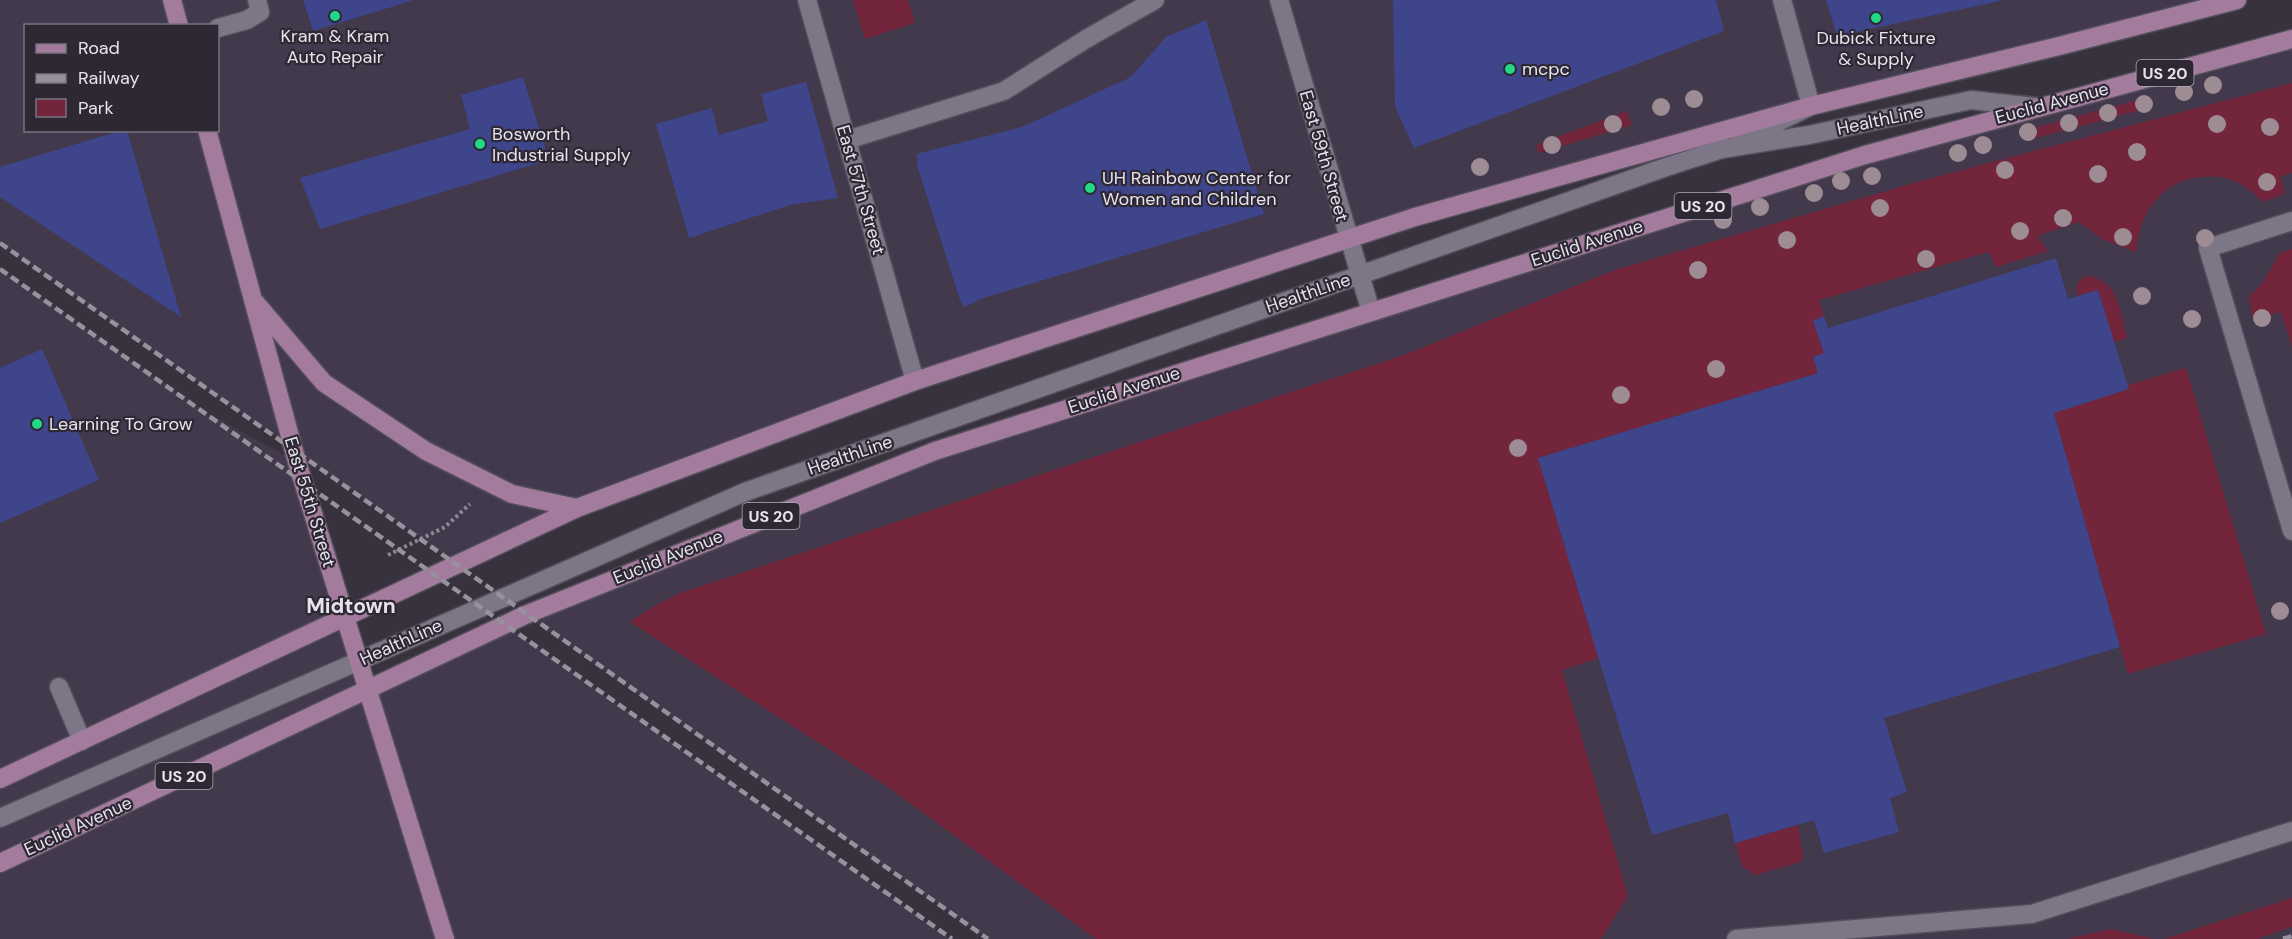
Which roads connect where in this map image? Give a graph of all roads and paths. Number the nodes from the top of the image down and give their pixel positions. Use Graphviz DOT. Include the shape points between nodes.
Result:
graph roads {
  1 [pos="172,0"];
  2 [pos="256,0"];
  3 [pos="807,0"];
  4 [pos="1155,0"];
  5 [pos="1279,0"];
  6 [pos="1782,0"];
  7 [pos="2237,0"];
  8 [pos="178,24"];
  9 [pos="219,28"];
  10 [pos="2292,39"];
  11 [pos="1810,106"];
  12 [pos="2037,107"];
  13 [pos="208,132"];
  14 [pos="847,140"];
  15 [pos="1722,150"];
  16 [pos="2292,221"];
  17 [pos="1348,239"];
  18 [pos="1360,275"];
  19 [pos="252,297"];
  20 [pos="1371,312"];
  21 [pos="915,381"];
  22 [pos="470,504"];
  23 [pos="577,508"];
  24 [pos="2292,531"];
  25 [pos="388,555"];
  26 [pos="345,618"];
  27 [pos="359,660"];
  28 [pos="58,687"];
  29 [pos="368,689"];
  30 [pos="82,741"];
  31 [pos="0,779"];
  32 [pos="0,818"];
  33 [pos="2292,831"];
  34 [pos="0,863"];
  35 [pos="445,939"];
  36 [pos="1736,939"];
  1 -- 8 [label="main road"];
  2 -- 9 [label="street" via="260,12"];
  3 -- 14 [label="street, East 57th Street"];
  4 -- 14 [label="street" via="1004,91"];
  5 -- 17 [label="street, East 59th Street"];
  6 -- 11 [label="street"];
  7 -- 11 [label="main road"];
  10 -- 12 [label="main road, Euclid Avenue / US 20"];
  11 -- 15 [label="street, HealthLine"];
  11 -- 17 [label="main road"];
  12 -- 15 [label="street, HealthLine" via="1971,100"];
  12 -- 20 [label="main road, Euclid Avenue / US 20" via="1865,155"];
  13 -- 19 [label="main road, East 55th Street"];
  14 -- 21 [label="street, East 57th Street"];
  15 -- 18 [label="street, HealthLine"];
  16 -- 24 [label="street" via="2208,248"];
  17 -- 18 [label="street, East 59th Street"];
  17 -- 21 [label="main road"];
  18 -- 20 [label="street, East 59th Street"];
  18 -- 27 [label="street, HealthLine" via="745,492"];
  19 -- 23 [label="main road" via="324,383 426,451 512,494"];
  19 -- 26 [label="main road, East 55th Street"];
  20 -- 29 [label="main road, Euclid Avenue / US 20" via="935,451 553,603"];
  21 -- 23 [label="main road"];
  22 -- 25 [label="path" via="445,527"];
  23 -- 26 [label="main road"];
  26 -- 27 [label="main road, East 55th Street"];
  26 -- 30 [label="main road"];
  27 -- 29 [label="main road, East 55th Street"];
  27 -- 32 [label="street, HealthLine"];
  28 -- 30 [label="street"];
  29 -- 34 [label="main road, Euclid Avenue / US 20"];
  29 -- 35 [label="main road, East 55th Street"];
  30 -- 31 [label="main road"];
  33 -- 36 [label="street" via="2032,914"];
}
